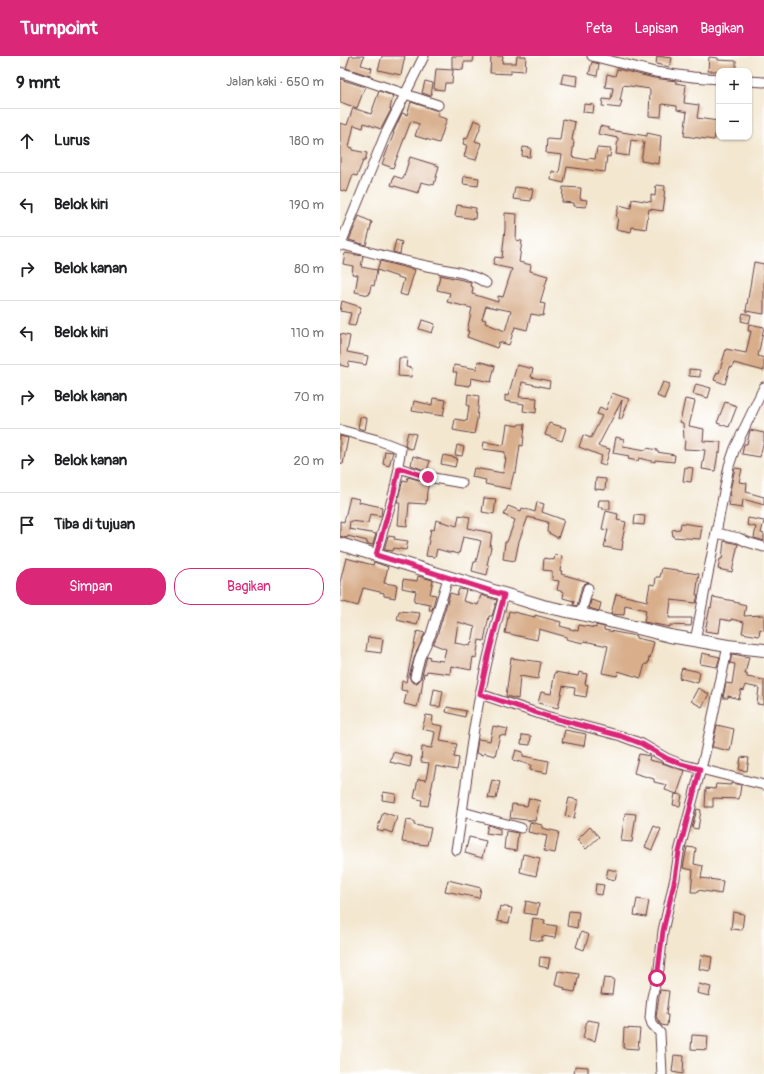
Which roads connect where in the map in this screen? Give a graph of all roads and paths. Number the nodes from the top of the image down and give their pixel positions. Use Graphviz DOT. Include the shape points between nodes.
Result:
graph roads {
  1 [pos="424,56"];
  2 [pos="592,56"];
  3 [pos="340,72"];
  4 [pos="764,75"];
  5 [pos="716,79"];
  6 [pos="752,81"];
  7 [pos="764,82"];
  8 [pos="405,94"];
  9 [pos="438,105"];
  10 [pos="340,245"];
  11 [pos="486,283"];
  12 [pos="764,387"];
  13 [pos="340,430"];
  14 [pos="399,468"];
  15 [pos="462,483"];
  16 [pos="716,533"];
  17 [pos="340,544"];
  18 [pos="764,546"];
  19 [pos="376,555"];
  20 [pos="448,578"];
  21 [pos="588,588"];
  22 [pos="504,595"];
  23 [pos="581,614"];
  24 [pos="695,641"];
  25 [pos="728,646"];
  26 [pos="764,650"];
  27 [pos="415,677"];
  28 [pos="480,694"];
  29 [pos="700,769"];
  30 [pos="764,785"];
  31 [pos="463,812"];
  32 [pos="521,828"];
  33 [pos="456,850"];
  34 [pos="662,1074"];
  1 -- 8 [label="street"];
  2 -- 5 [label="street" via="656,72"];
  3 -- 8 [label="street"];
  4 -- 7 [label="street"];
  6 -- 7 [label="street"];
  8 -- 9 [label="street"];
  8 -- 10 [label="street" via="382,142"];
  10 -- 11 [label="street" via="446,269"];
  12 -- 16 [label="street" via="735,448"];
  13 -- 14 [label="street" via="398,447 401,451"];
  14 -- 15 [label="street" via="428,477"];
  14 -- 19 [label="street"];
  16 -- 18 [label="street"];
  16 -- 24 [label="street"];
  17 -- 19 [label="street"];
  19 -- 20 [label="street"];
  20 -- 22 [label="street"];
  20 -- 27 [label="street"];
  21 -- 23 [label="street"];
  22 -- 23 [label="street"];
  22 -- 28 [label="street"];
  23 -- 24 [label="street"];
  24 -- 25 [label="street"];
  25 -- 26 [label="street"];
  25 -- 29 [label="street"];
  28 -- 29 [label="street" via="546,716 621,736 642,744 666,758"];
  28 -- 31 [label="street" via="465,784"];
  29 -- 30 [label="street"];
  29 -- 34 [label="street" via="679,852 651,1010 650,1022 660,1033"];
  31 -- 32 [label="street"];
  31 -- 33 [label="street"];
}
